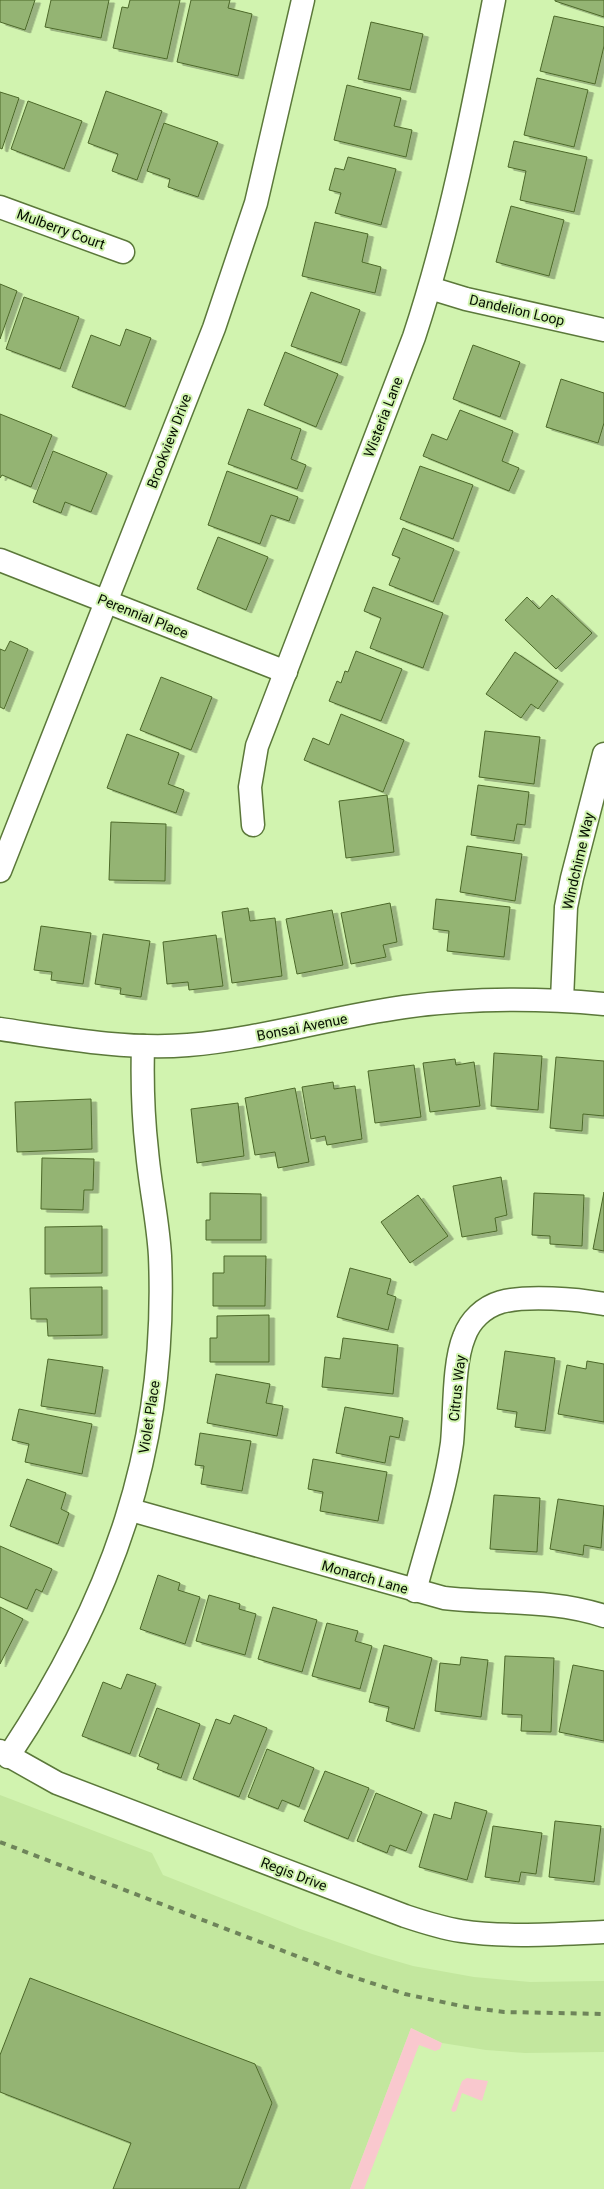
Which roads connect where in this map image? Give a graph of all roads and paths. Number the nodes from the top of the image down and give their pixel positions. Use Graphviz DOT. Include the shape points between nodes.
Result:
graph roads {
  1 [pos="303,0"];
  2 [pos="494,0"];
  3 [pos="0,207"];
  4 [pos="123,252"];
  5 [pos="430,288"];
  6 [pos="604,330"];
  7 [pos="0,560"];
  8 [pos="106,602"];
  9 [pos="286,672"];
  10 [pos="604,754"];
  11 [pos="253,825"];
  12 [pos="0,871"];
  13 [pos="562,1000"];
  14 [pos="604,1004"];
  15 [pos="0,1029"];
  16 [pos="143,1046"];
  17 [pos="604,1304"];
  18 [pos="130,1510"];
  19 [pos="415,1591"];
  20 [pos="604,1616"];
  21 [pos="4,1754"];
  22 [pos="604,1932"];
  1 -- 8 [label="street, Brookview Drive" via="273,136 244,245"];
  2 -- 5 [label="street, Wisteria Lane"];
  3 -- 4 [label="street, Mulberry Court"];
  5 -- 6 [label="street, Dandelion Loop"];
  5 -- 9 [label="street, Wisteria Lane"];
  7 -- 8 [label="street, Perennial Place"];
  8 -- 9 [label="street, Perennial Place"];
  8 -- 12 [label="street, Brookview Drive"];
  9 -- 11 [label="street, Wisteria Lane" via="256,746 250,787"];
  10 -- 13 [label="street, Windchime Way" via="566,907"];
  13 -- 14 [label="street, Bonsai Avenue"];
  13 -- 16 [label="street, Bonsai Avenue" via="450,1002 402,1007 227,1040"];
  15 -- 16 [label="street, Bonsai Avenue"];
  16 -- 18 [label="street, Violet Place" via="143,1117 160,1256 159,1311 151,1413"];
  17 -- 19 [label="street, Citrus Way" via="542,1300 501,1302 481,1312 470,1323 459,1355 452,1444 442,1496"];
  18 -- 19 [label="street, Monarch Lane"];
  18 -- 21 [label="street, Violet Place" via="96,1602 76,1644 42,1705"];
  19 -- 20 [label="street, Monarch Lane" via="482,1602 557,1605"];
  21 -- 22 [label="street, Regis Drive" via="57,1783 431,1924 493,1934"];
}
